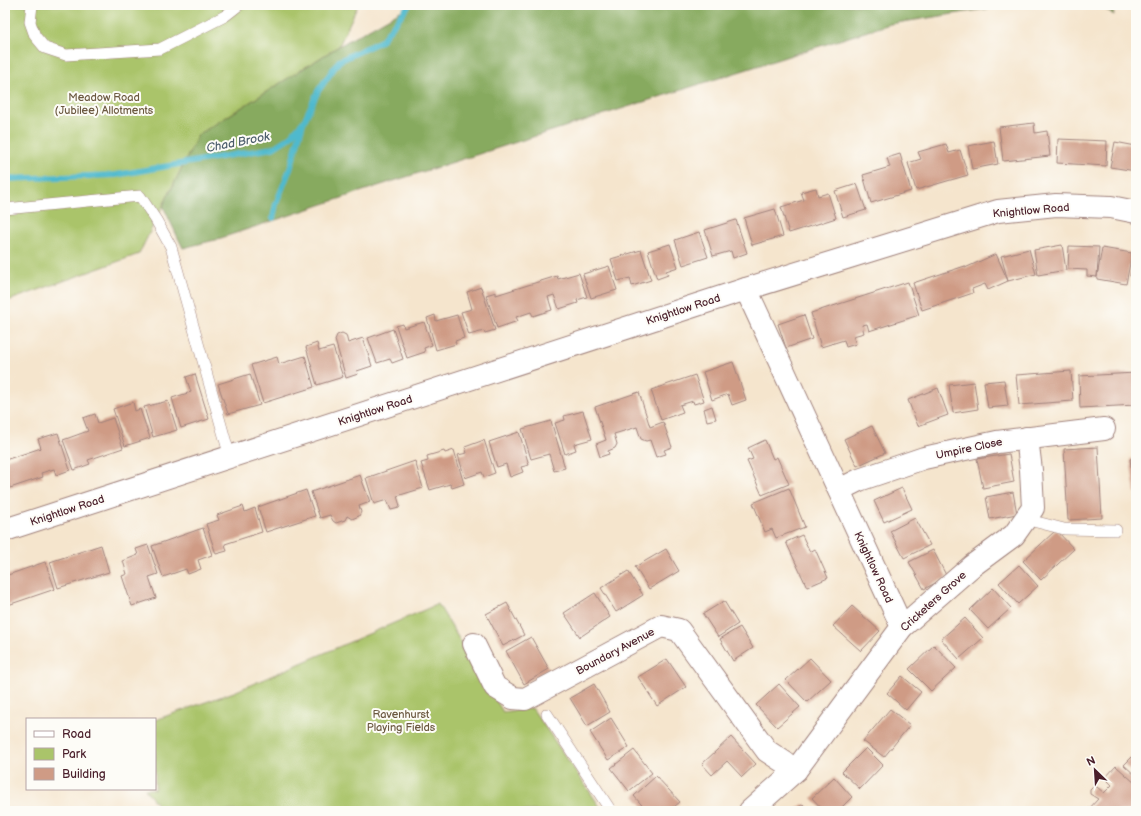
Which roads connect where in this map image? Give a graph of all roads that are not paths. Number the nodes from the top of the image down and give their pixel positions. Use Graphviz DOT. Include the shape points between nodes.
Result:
graph roads {
  1 [pos="32,5"];
  2 [pos="239,5"];
  3 [pos="5,209"];
  4 [pos="1136,212"];
  5 [pos="746,289"];
  6 [pos="1104,429"];
  7 [pos="1027,438"];
  8 [pos="230,457"];
  9 [pos="839,490"];
  10 [pos="1025,519"];
  11 [pos="5,530"];
  12 [pos="1116,530"];
  13 [pos="902,626"];
  14 [pos="474,644"];
  15 [pos="547,714"];
  16 [pos="796,770"];
  17 [pos="611,811"];
  18 [pos="750,811"];
  1 -- 2 [label="lane" via="30,22 35,36 45,48 66,55 160,49 225,16"];
  3 -- 8 [label="lane" via="140,196 171,247"];
  4 -- 5 [label="street, Knightlow Road" via="1111,207 1056,205 998,211"];
  5 -- 8 [label="street, Knightlow Road"];
  5 -- 9 [label="street, Knightlow Road"];
  6 -- 7 [label="street, Umpire Close"];
  7 -- 9 [label="street, Umpire Close" via="924,458 859,480"];
  7 -- 10 [label="street, Cricketers Grove" via="1033,508"];
  8 -- 11 [label="street, Knightlow Road"];
  9 -- 13 [label="street, Knightlow Road"];
  10 -- 12 [label="lane" via="1064,529"];
  10 -- 13 [label="street, Cricketers Grove" via="1014,535 972,566"];
  13 -- 16 [label="street, Cricketers Grove"];
  14 -- 16 [label="street, Boundary Avenue" via="495,687 513,698 525,699 660,626 679,630 767,751"];
  15 -- 17 [label="lane"];
  16 -- 18 [label="street, Cricketers Grove"];
}
